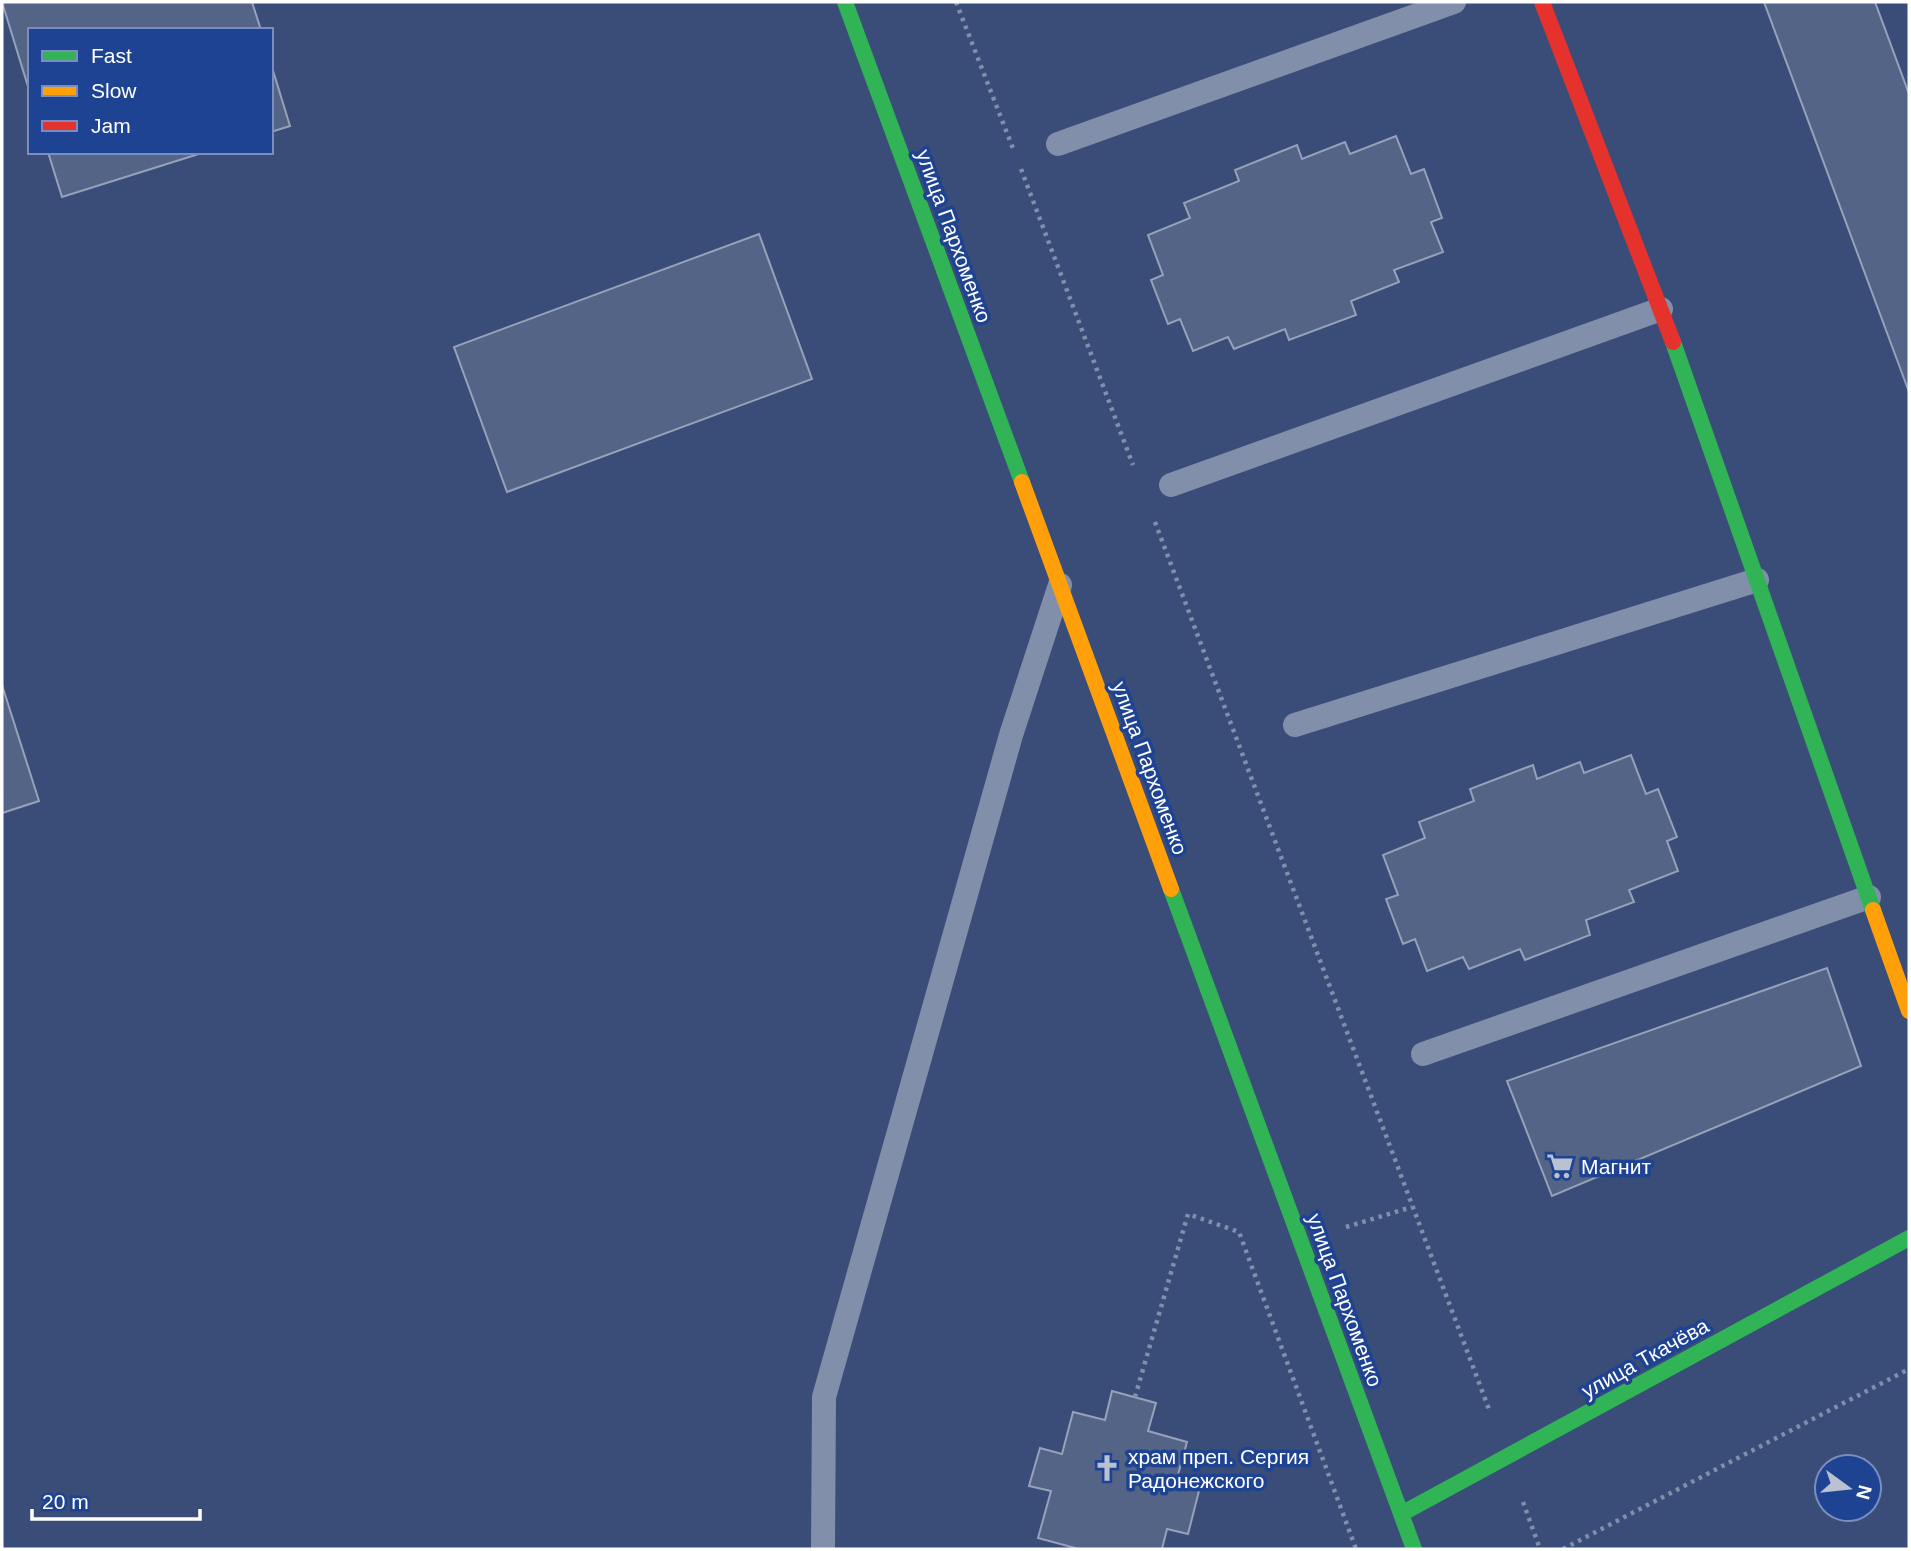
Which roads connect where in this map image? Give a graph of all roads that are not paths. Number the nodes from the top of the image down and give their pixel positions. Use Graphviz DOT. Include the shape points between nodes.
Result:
graph roads {
  1 [pos="845,2"];
  2 [pos="1454,2"];
  3 [pos="1542,2"];
  4 [pos="1058,144"];
  5 [pos="1661,309"];
  6 [pos="1171,485"];
  7 [pos="1757,580"];
  8 [pos="1060,584"];
  9 [pos="1295,725"];
  10 [pos="1868,897"];
  11 [pos="1909,1011"];
  12 [pos="1423,1054"];
  13 [pos="1909,1238"];
  14 [pos="1401,1514"];
  15 [pos="823,1549"];
  16 [pos="1414,1549"];
  1 -- 8 [label="street, улица Пархоменко"];
  2 -- 4 [label="lane"];
  3 -- 5 [label="street"];
  5 -- 6 [label="lane"];
  5 -- 7 [label="street"];
  7 -- 9 [label="lane"];
  7 -- 10 [label="street"];
  8 -- 14 [label="street, улица Пархоменко"];
  8 -- 15 [label="lane" via="1011,734 824,1397"];
  10 -- 11 [label="street"];
  10 -- 12 [label="lane"];
  13 -- 14 [label="street, улица Ткачёва"];
  14 -- 16 [label="street, улица Пархоменко"];
}
